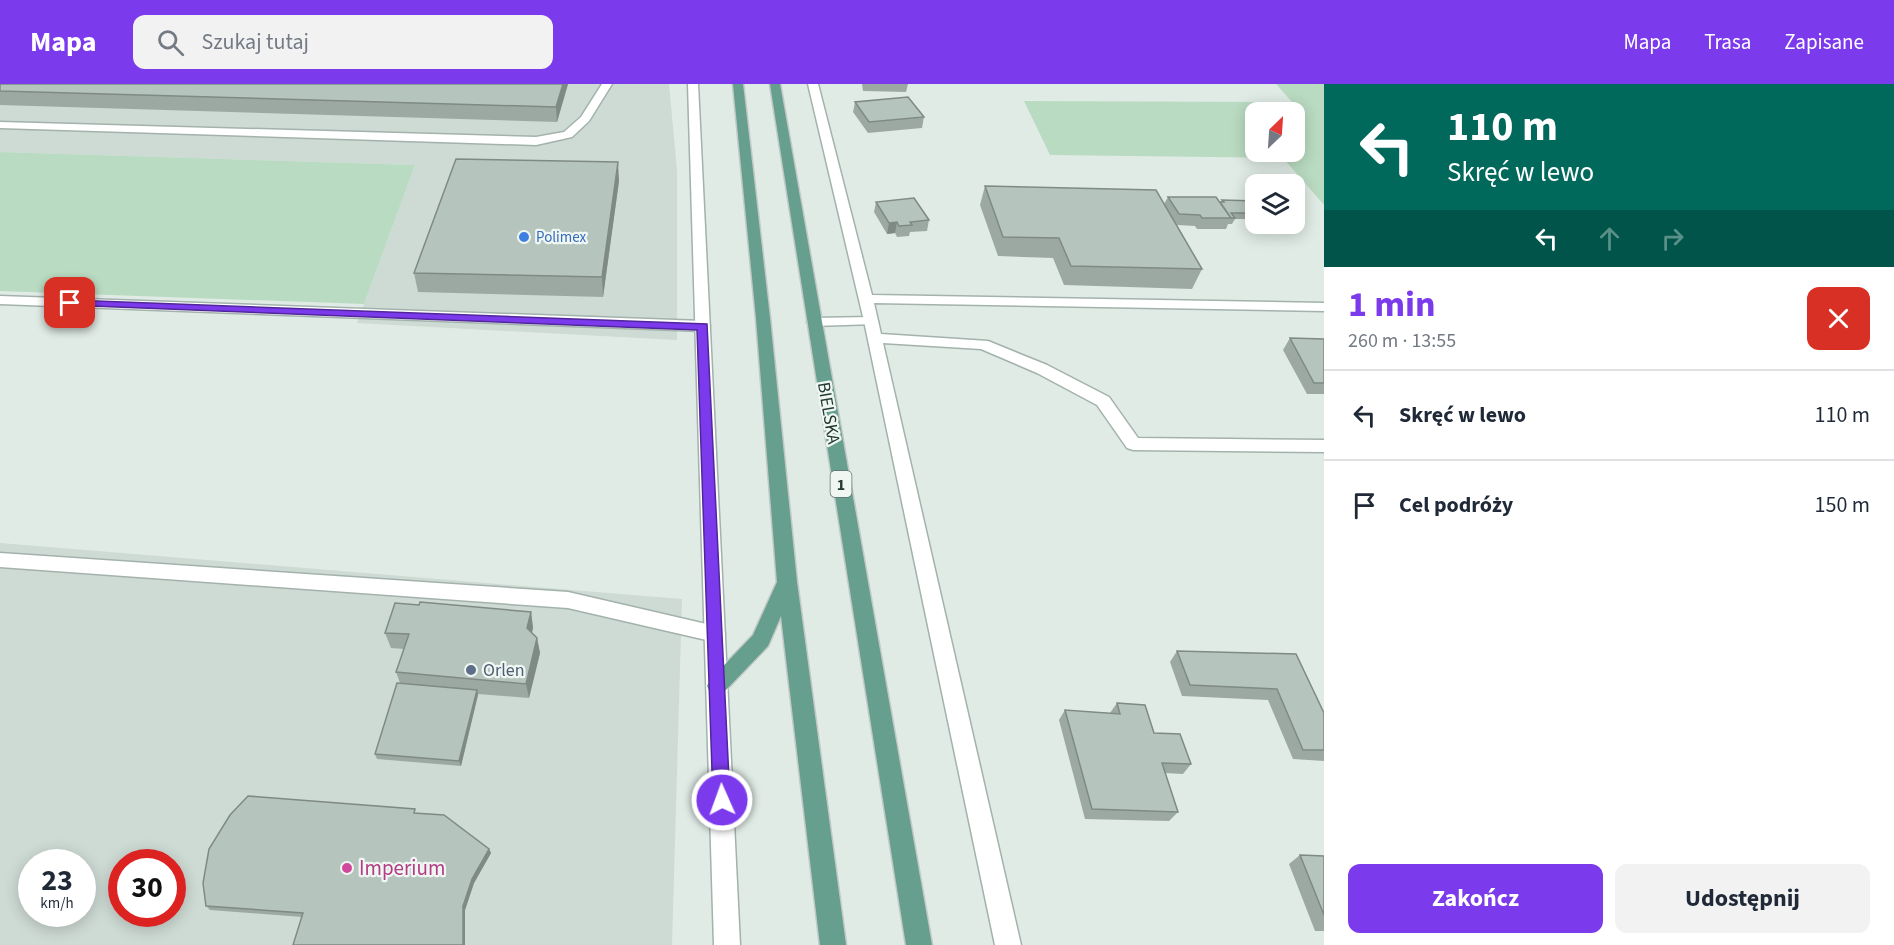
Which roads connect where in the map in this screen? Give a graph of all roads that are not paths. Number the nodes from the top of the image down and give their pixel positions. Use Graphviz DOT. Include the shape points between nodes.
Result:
graph roads {
  1 [pos="608,84"];
  2 [pos="693,84"];
  3 [pos="738,84"];
  4 [pos="775,84"];
  5 [pos="813,84"];
  6 [pos="0,125"];
  7 [pos="866,299"];
  8 [pos="0,300"];
  9 [pos="1324,307"];
  10 [pos="814,322"];
  11 [pos="703,326"];
  12 [pos="873,329"];
  13 [pos="1324,446"];
  14 [pos="0,560"];
  15 [pos="787,582"];
  16 [pos="715,634"];
  17 [pos="717,686"];
  18 [pos="727,945"];
  19 [pos="833,945"];
  20 [pos="919,945"];
  21 [pos="1008,945"];
  1 -- 6 [label="street" via="585,119 568,135 537,141"];
  2 -- 11 [label="street"];
  3 -- 15 [label="main road"];
  4 -- 10 [label="main road, BIELSKA / 1"];
  5 -- 7 [label="street"];
  7 -- 9 [label="street"];
  7 -- 12 [label="street"];
  8 -- 11 [label="street"];
  10 -- 12 [label="street"];
  10 -- 20 [label="main road, BIELSKA / 1"];
  11 -- 16 [label="street"];
  12 -- 13 [label="street" via="983,344 1042,369 1103,402 1133,444"];
  12 -- 21 [label="street"];
  14 -- 16 [label="street" via="568,600"];
  15 -- 17 [label="main road" via="761,640"];
  15 -- 19 [label="main road"];
  16 -- 17 [label="street"];
  17 -- 18 [label="street"];
}
